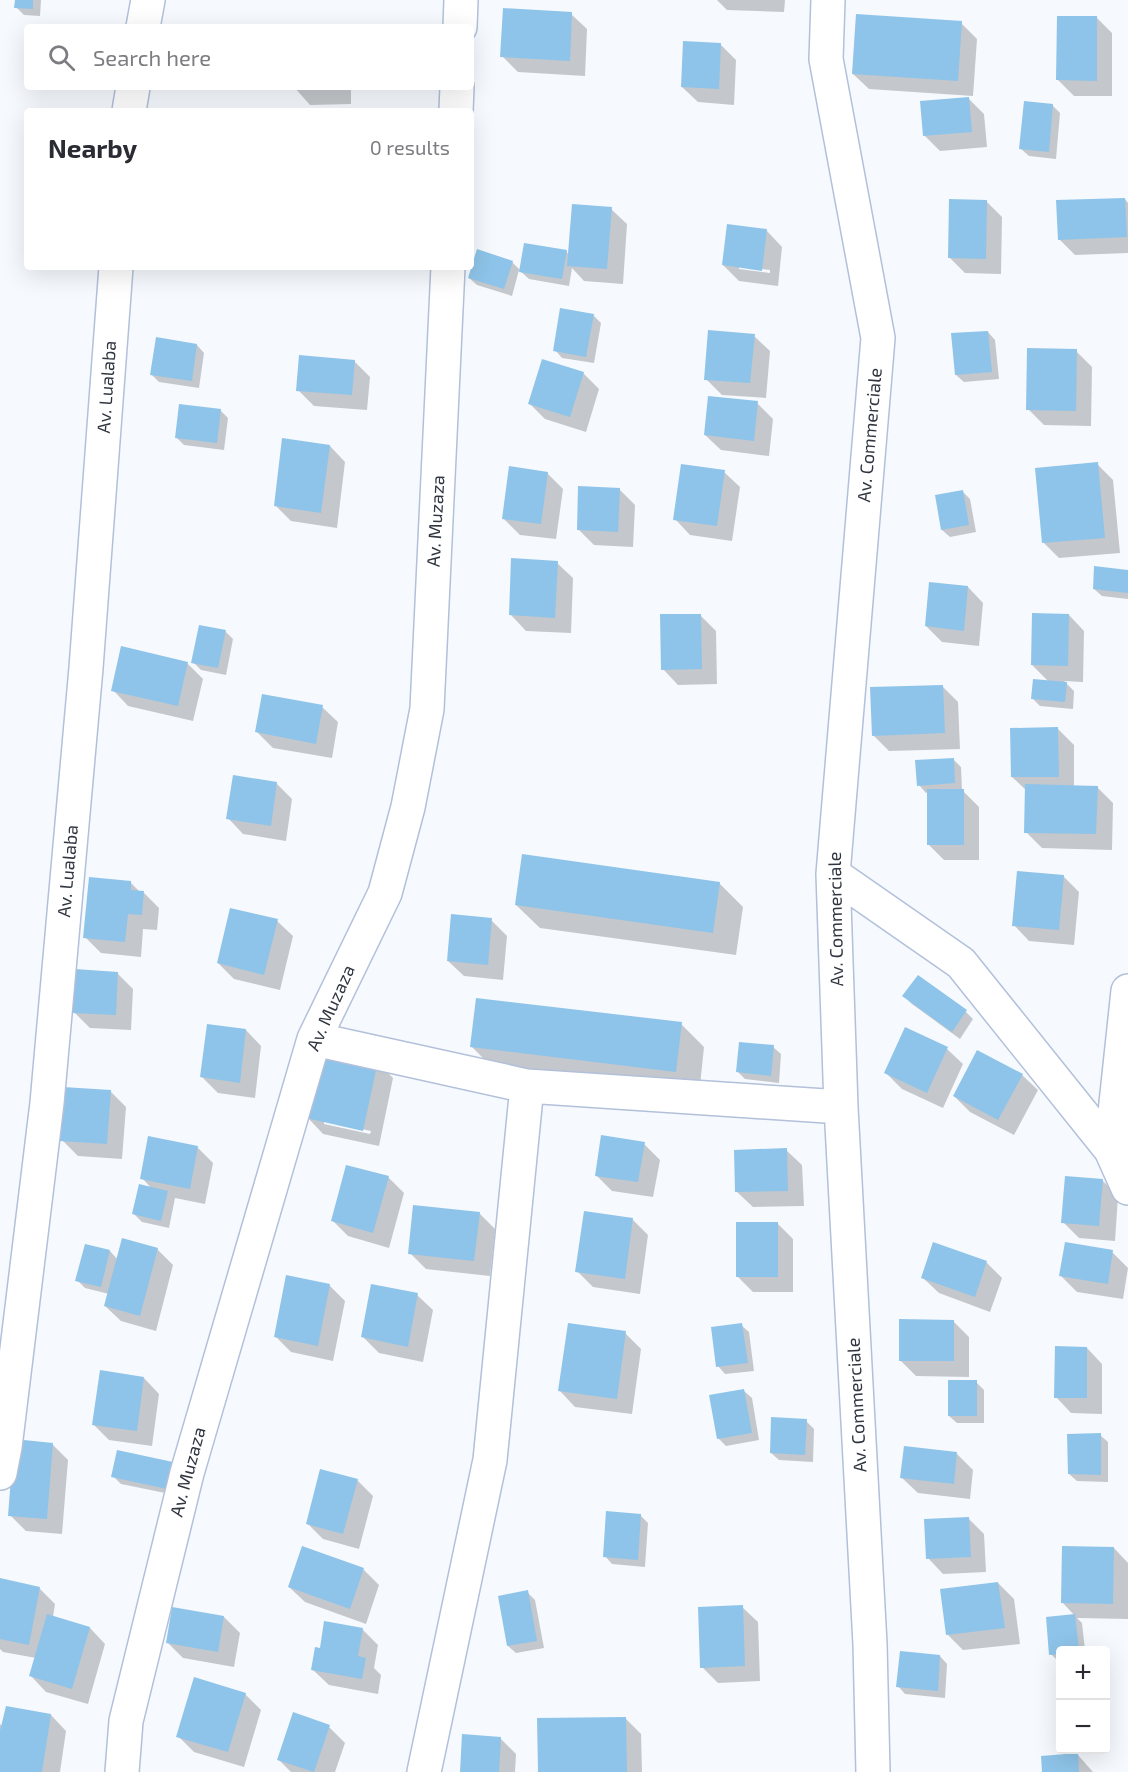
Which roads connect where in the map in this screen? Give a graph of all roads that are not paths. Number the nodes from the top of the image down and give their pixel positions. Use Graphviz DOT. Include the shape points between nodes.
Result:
graph roads {
  1 [pos="148,0"];
  2 [pos="461,0"];
  3 [pos="828,0"];
  4 [pos="144,24"];
  5 [pos="460,24"];
  6 [pos="133,90"];
  7 [pos="457,90"];
  8 [pos="130,108"];
  9 [pos="456,108"];
  10 [pos="116,270"];
  11 [pos="448,270"];
  12 [pos="832,874"];
  13 [pos="1128,991"];
  14 [pos="314,1039"];
  15 [pos="527,1086"];
  16 [pos="841,1107"];
  17 [pos="1111,1150"];
  18 [pos="1128,1188"];
  19 [pos="0,1473"];
  20 [pos="122,1772"];
  21 [pos="424,1772"];
  22 [pos="873,1772"];
  1 -- 4 [label="street"];
  2 -- 5 [label="street"];
  3 -- 12 [label="street, Av. Commerciale" via="826,59 878,338"];
  6 -- 8 [label="street"];
  7 -- 9 [label="street"];
  10 -- 19 [label="street, Av. Lualaba" via="86,668 47,1103"];
  11 -- 14 [label="street, Av. Muzaza" via="427,709 408,807 385,893"];
  12 -- 16 [label="street, Av. Commerciale"];
  12 -- 17 [label="street" via="961,963"];
  13 -- 17 [label="street"];
  14 -- 15 [label="street"];
  14 -- 20 [label="street, Av. Muzaza" via="187,1473 126,1721"];
  15 -- 16 [label="street"];
  15 -- 21 [label="street" via="490,1460"];
  16 -- 22 [label="street, Av. Commerciale" via="870,1644"];
  17 -- 18 [label="street"];
}
